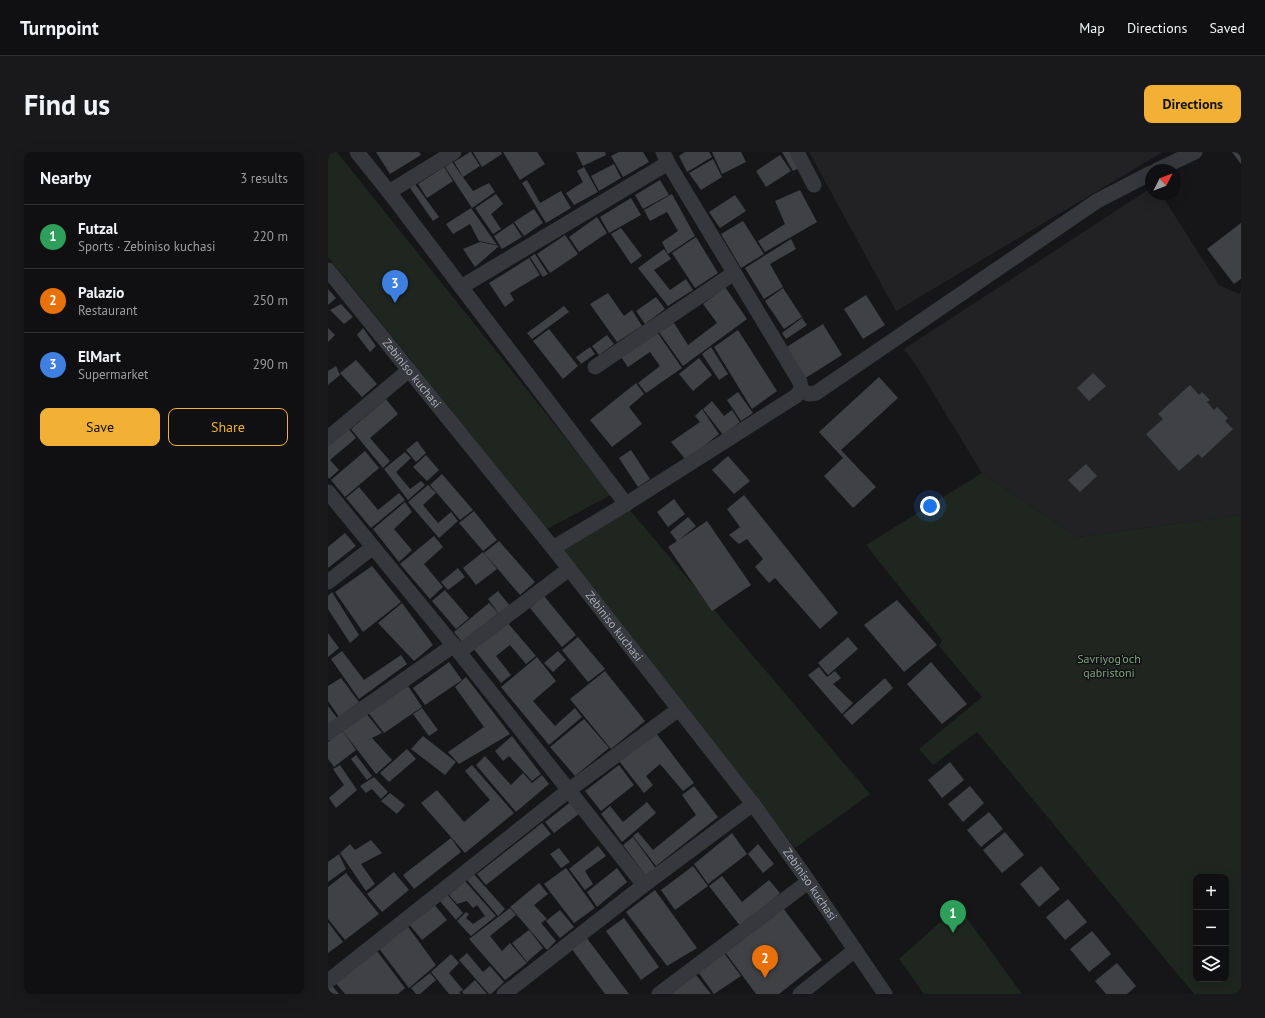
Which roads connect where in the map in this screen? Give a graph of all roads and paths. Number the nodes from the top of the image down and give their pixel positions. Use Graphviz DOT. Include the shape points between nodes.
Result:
graph roads {
  1 [pos="356,152"];
  2 [pos="454,152"];
  3 [pos="797,152"];
  4 [pos="1195,152"];
  5 [pos="665,157"];
  6 [pos="1170,164"];
  7 [pos="1145,176"];
  8 [pos="814,185"];
  9 [pos="389,192"];
  10 [pos="328,270"];
  11 [pos="734,273"];
  12 [pos="461,287"];
  13 [pos="595,367"];
  14 [pos="409,370"];
  15 [pos="801,390"];
  16 [pos="328,438"];
  17 [pos="328,492"];
  18 [pos="626,504"];
  19 [pos="373,547"];
  20 [pos="553,548"];
  21 [pos="569,569"];
  22 [pos="328,582"];
  23 [pos="457,649"];
  24 [pos="679,708"];
  25 [pos="328,734"];
  26 [pos="569,790"];
  27 [pos="753,804"];
  28 [pos="808,882"];
  29 [pos="644,885"];
  30 [pos="855,950"];
  31 [pos="328,981"];
  32 [pos="504,994"];
  33 [pos="659,994"];
  34 [pos="800,994"];
  35 [pos="885,994"];
  1 -- 9 [label="street"];
  2 -- 9 [label="street"];
  3 -- 8 [label="street"];
  4 -- 6 [label="street"];
  5 -- 11 [label="street"];
  5 -- 12 [label="street"];
  7 -- 15 [label="street" via="1097,201 816,393 809,394"];
  9 -- 12 [label="street"];
  10 -- 14 [label="street, Zebiniso kuchasi"];
  11 -- 13 [label="street"];
  11 -- 15 [label="street" via="800,382"];
  12 -- 18 [label="street"];
  14 -- 16 [label="street"];
  14 -- 20 [label="street, Zebiniso kuchasi"];
  15 -- 18 [label="street" via="796,396"];
  17 -- 19 [label="street"];
  18 -- 20 [label="street"];
  19 -- 22 [label="street"];
  19 -- 23 [label="street"];
  20 -- 21 [label="street, Zebiniso kuchasi"];
  21 -- 23 [label="street"];
  21 -- 24 [label="street, Zebiniso kuchasi"];
  23 -- 25 [label="street"];
  23 -- 26 [label="street"];
  24 -- 26 [label="street"];
  24 -- 27 [label="street, Zebiniso kuchasi"];
  26 -- 29 [label="street"];
  26 -- 31 [label="street"];
  27 -- 28 [label="street, Zebiniso kuchasi"];
  27 -- 29 [label="street"];
  28 -- 30 [label="street, Zebiniso kuchasi"];
  28 -- 33 [label="street"];
  29 -- 32 [label="street"];
  30 -- 34 [label="street"];
  30 -- 35 [label="street, Zebiniso kuchasi"];
}
